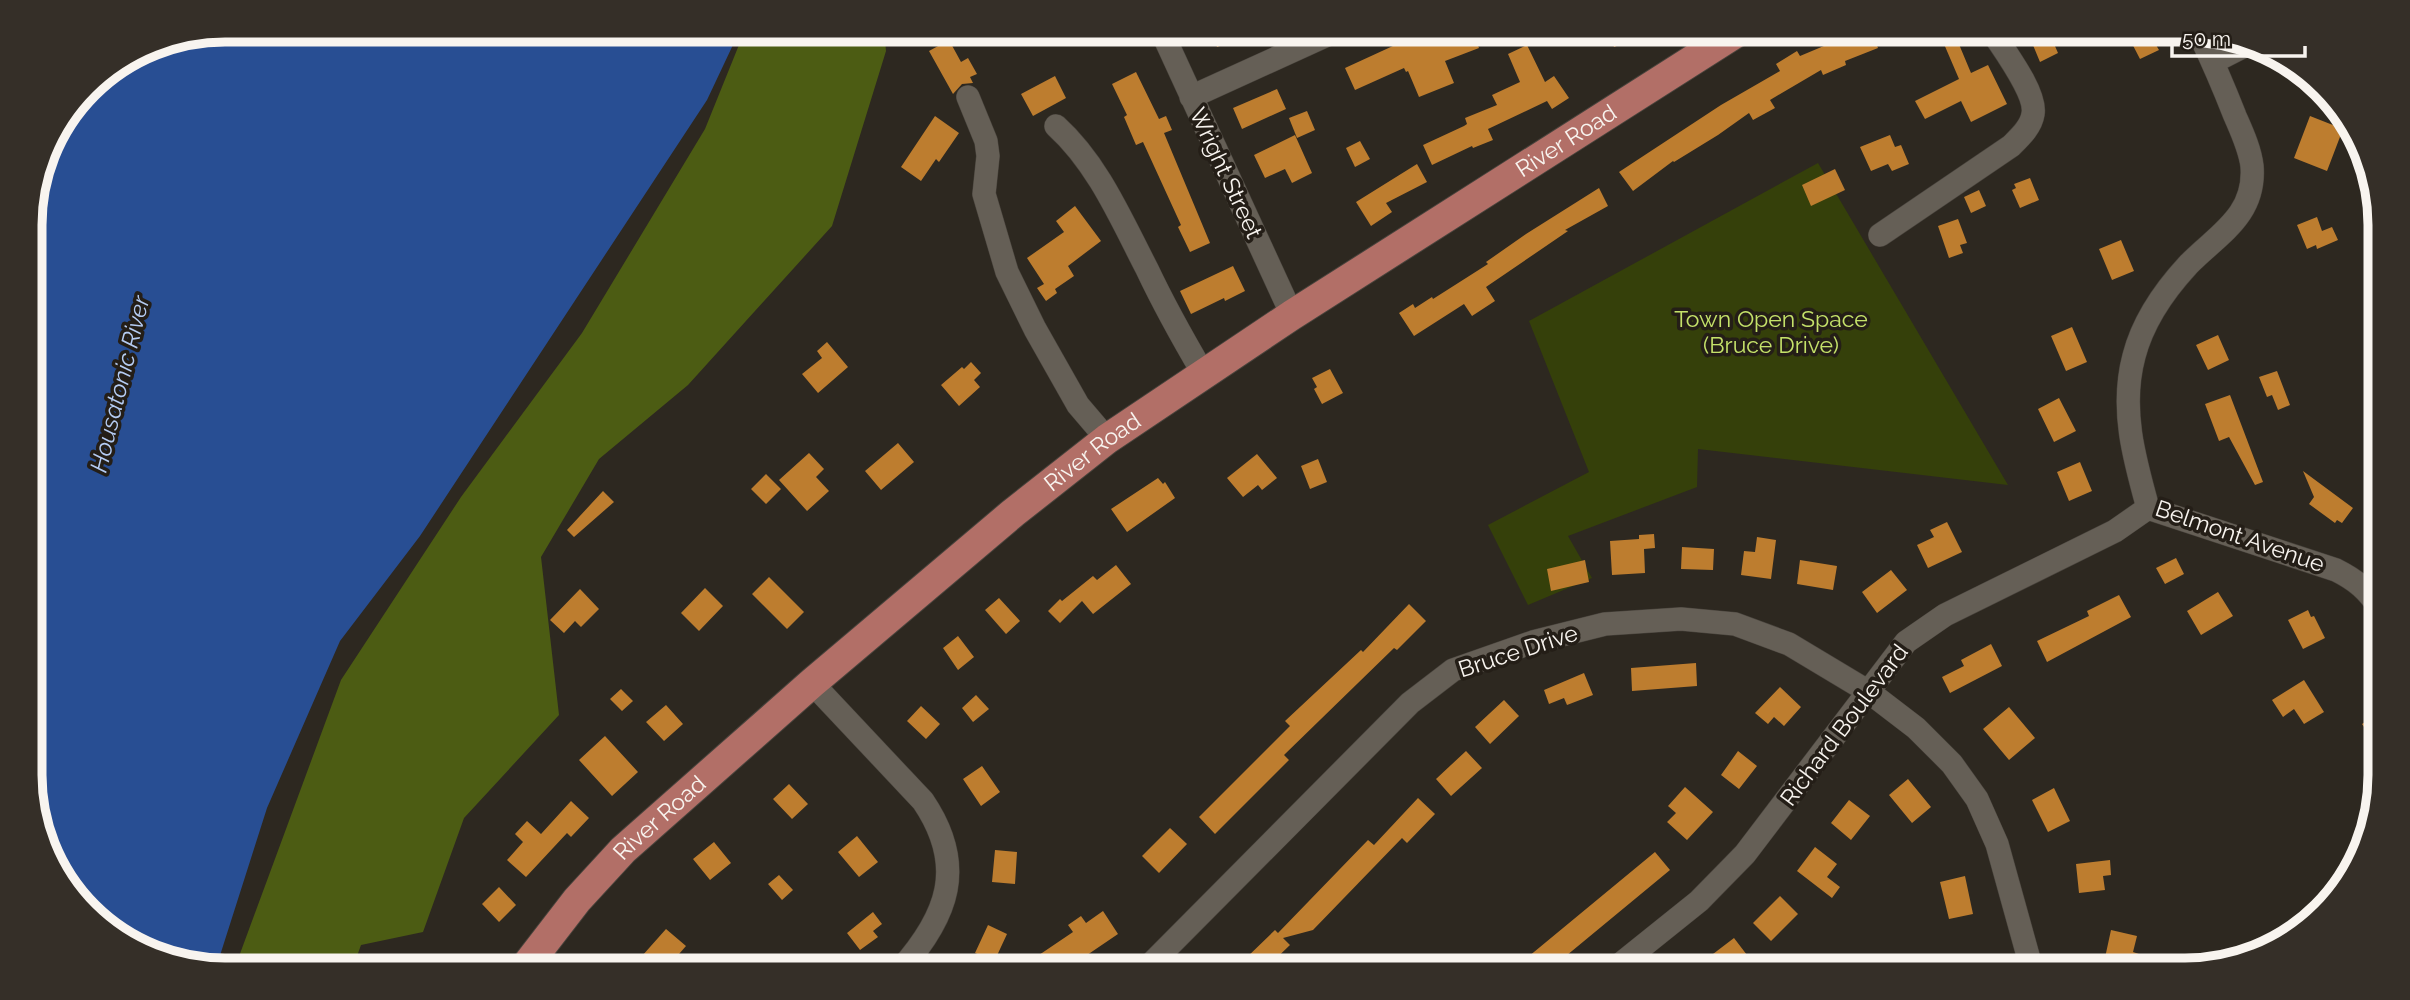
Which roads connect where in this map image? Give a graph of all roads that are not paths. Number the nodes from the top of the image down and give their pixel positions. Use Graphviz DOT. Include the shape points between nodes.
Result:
graph roads {
  1 [pos="1166,42"];
  2 [pos="1312,42"];
  3 [pos="1721,42"];
  4 [pos="1998,42"];
  5 [pos="2204,44"];
  6 [pos="2236,50"];
  7 [pos="2213,62"];
  8 [pos="968,97"];
  9 [pos="1191,97"];
  10 [pos="1056,126"];
  11 [pos="1880,235"];
  12 [pos="1292,315"];
  13 [pos="1203,373"];
  14 [pos="1107,439"];
  15 [pos="2148,508"];
  16 [pos="2368,591"];
  17 [pos="812,683"];
  18 [pos="1869,692"];
  19 [pos="532,958"];
  20 [pos="910,958"];
  21 [pos="1158,958"];
  22 [pos="1628,958"];
  23 [pos="2029,958"];
  1 -- 9 [label="street, Wright Street"];
  2 -- 9 [label="street"];
  3 -- 12 [label="main road, River Road"];
  4 -- 11 [label="street" via="2032,99 2033,115 2023,134"];
  5 -- 7 [label="street, Belmont Avenue"];
  6 -- 7 [label="street"];
  7 -- 15 [label="street, Belmont Avenue" via="2248,147 2252,167 2249,192 2235,220 2190,263 2152,311 2133,357 2128,387 2131,446"];
  8 -- 14 [label="street" via="986,141 984,194 1007,272 1079,405"];
  9 -- 12 [label="street, Wright Street"];
  10 -- 13 [label="street" via="1096,173"];
  12 -- 13 [label="main road, River Road"];
  13 -- 14 [label="main road, River Road"];
  14 -- 17 [label="main road, River Road"];
  15 -- 16 [label="street, Belmont Avenue" via="2336,570"];
  15 -- 18 [label="street, Richard Boulevard" via="2115,531 1945,615 1906,642"];
  17 -- 19 [label="main road, River Road" via="623,850"];
  17 -- 20 [label="street" via="923,801 942,838 947,865 945,898"];
  18 -- 21 [label="street, Bruce Drive" via="1789,644 1735,624 1681,619 1605,624 1533,642 1453,670 1410,703"];
  18 -- 22 [label="street, Richard Boulevard" via="1745,853 1699,901"];
  18 -- 23 [label="street, Bruce Drive" via="1916,728 1952,764 1977,799 1997,844"];
}
